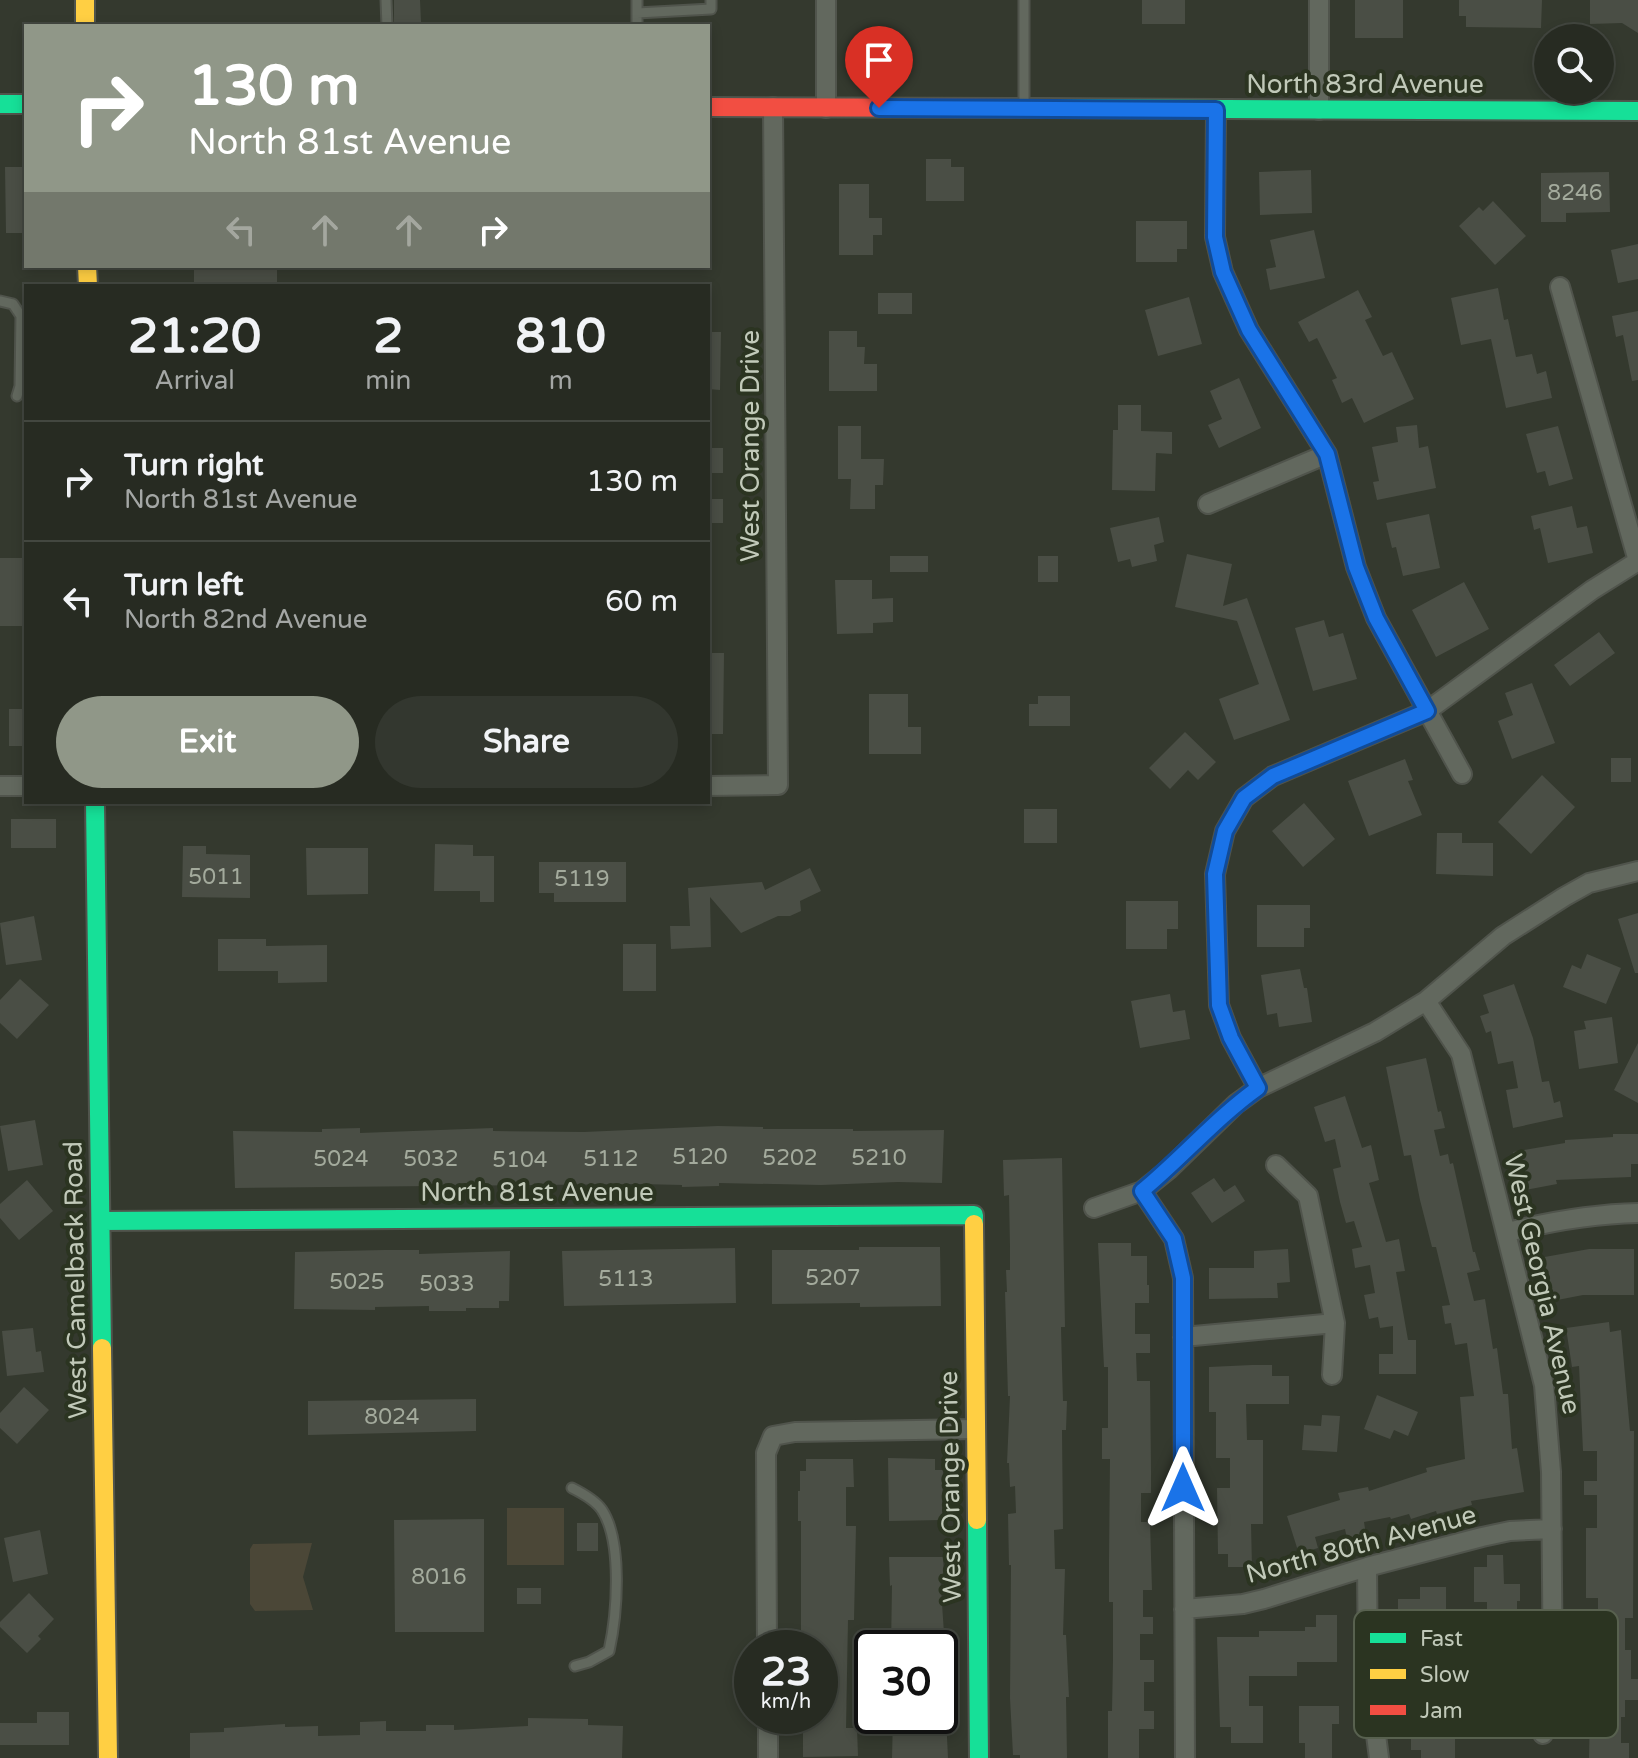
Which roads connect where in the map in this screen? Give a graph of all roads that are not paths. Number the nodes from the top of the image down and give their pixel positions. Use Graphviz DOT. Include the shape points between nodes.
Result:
graph roads {
  1 [pos="85,0"];
  2 [pos="386,0"];
  3 [pos="637,0"];
  4 [pos="711,0"];
  5 [pos="826,0"];
  6 [pos="1024,0"];
  7 [pos="1319,0"];
  8 [pos="637,13"];
  9 [pos="85,24"];
  10 [pos="387,24"];
  11 [pos="637,24"];
  12 [pos="0,104"];
  13 [pos="24,104"];
  14 [pos="710,107"];
  15 [pos="773,107"];
  16 [pos="826,108"];
  17 [pos="1024,109"];
  18 [pos="1216,110"];
  19 [pos="1319,110"];
  20 [pos="1638,111"];
  21 [pos="1560,287"];
  22 [pos="0,301"];
  23 [pos="17,396"];
  24 [pos="1327,454"];
  25 [pos="1208,504"];
  26 [pos="1638,561"];
  27 [pos="1427,711"];
  28 [pos="1462,774"];
  29 [pos="0,786"];
  30 [pos="24,786"];
  31 [pos="710,786"];
  32 [pos="95,804"];
  33 [pos="1638,871"];
  34 [pos="1426,1001"];
  35 [pos="1258,1088"];
  36 [pos="1276,1165"];
  37 [pos="1142,1191"];
  38 [pos="1094,1208"];
  39 [pos="1638,1213"];
  40 [pos="974,1215"];
  41 [pos="101,1221"];
  42 [pos="1508,1232"];
  43 [pos="1335,1323"];
  44 [pos="1183,1337"];
  45 [pos="1332,1375"];
  46 [pos="975,1429"];
  47 [pos="572,1488"];
  48 [pos="1552,1529"];
  49 [pos="1367,1567"];
  50 [pos="1184,1609"];
  51 [pos="1367,1610"];
  52 [pos="1553,1610"];
  53 [pos="767,1630"];
  54 [pos="575,1666"];
  55 [pos="768,1734"];
  56 [pos="1376,1738"];
  57 [pos="108,1758"];
  58 [pos="768,1758"];
  59 [pos="979,1758"];
  60 [pos="1185,1758"];
  61 [pos="1379,1758"];
  1 -- 9 [label="main road"];
  2 -- 10 [label="lane"];
  3 -- 8 [label="lane"];
  4 -- 8 [label="lane" via="711,9"];
  5 -- 16 [label="street"];
  6 -- 17 [label="lane"];
  7 -- 19 [label="street"];
  8 -- 11 [label="lane"];
  12 -- 13 [label="main road"];
  14 -- 15 [label="main road, North 83rd Avenue"];
  15 -- 16 [label="main road, North 83rd Avenue"];
  15 -- 31 [label="street, West Orange Drive" via="778,785"];
  16 -- 17 [label="main road, North 83rd Avenue"];
  17 -- 18 [label="main road, North 83rd Avenue"];
  18 -- 19 [label="main road, North 83rd Avenue"];
  18 -- 24 [label="street" via="1215,237 1223,272 1249,330"];
  19 -- 20 [label="main road, North 83rd Avenue"];
  21 -- 26 [label="street"];
  22 -- 23 [label="lane" via="13,304 21,316"];
  24 -- 25 [label="street"];
  24 -- 27 [label="street" via="1356,567 1376,618"];
  26 -- 27 [label="street"];
  27 -- 28 [label="street"];
  27 -- 35 [label="street" via="1273,776 1244,798 1225,831 1215,874 1219,1005"];
  29 -- 30 [label="street"];
  32 -- 41 [label="main road, West Camelback Road"];
  33 -- 34 [label="street" via="1589,883 1564,897 1503,936"];
  34 -- 35 [label="street" via="1375,1032"];
  34 -- 42 [label="street, West Georgia Avenue" via="1461,1054"];
  35 -- 37 [label="street"];
  36 -- 43 [label="street" via="1308,1196"];
  37 -- 38 [label="street"];
  37 -- 44 [label="street" via="1179,1254"];
  39 -- 42 [label="street" via="1585,1216"];
  40 -- 41 [label="main road, North 81st Avenue"];
  40 -- 46 [label="main road, West Orange Drive"];
  41 -- 57 [label="main road, West Camelback Road"];
  42 -- 48 [label="street, West Georgia Avenue" via="1549,1416"];
  43 -- 44 [label="street"];
  43 -- 45 [label="street"];
  44 -- 50 [label="street"];
  46 -- 53 [label="street" via="773,1436 766,1453"];
  46 -- 59 [label="main road, West Orange Drive"];
  47 -- 54 [label="lane" via="601,1508 613,1534 615,1577 609,1651"];
  48 -- 49 [label="street, North 80th Avenue" via="1510,1531"];
  48 -- 52 [label="street, West Georgia Avenue"];
  49 -- 50 [label="street, North 80th Avenue" via="1243,1604"];
  49 -- 51 [label="street"];
  50 -- 60 [label="street"];
  55 -- 58 [label="street"];
  56 -- 61 [label="street"];
}
